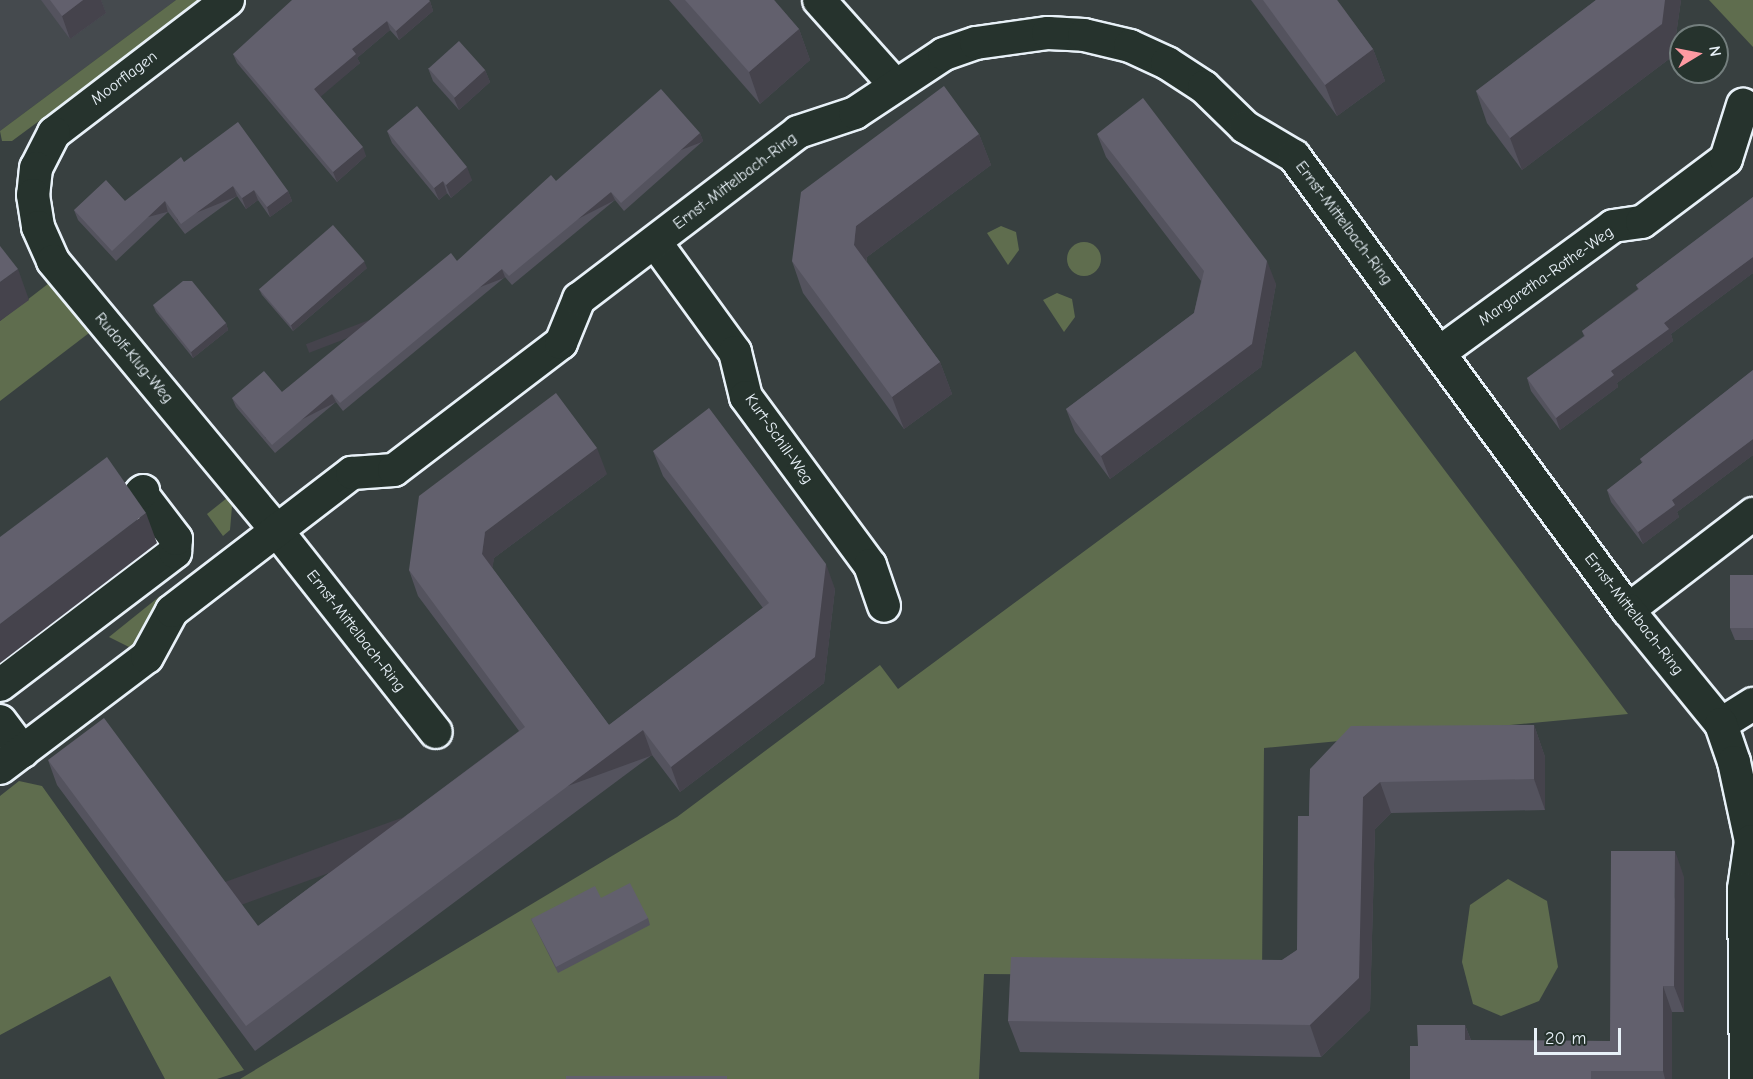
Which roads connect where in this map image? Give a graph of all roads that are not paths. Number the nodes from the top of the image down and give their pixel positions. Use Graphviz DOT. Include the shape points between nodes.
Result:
graph roads {
  1 [pos="228,0"];
  2 [pos="819,0"];
  3 [pos="894,84"];
  4 [pos="1743,105"];
  5 [pos="36,168"];
  6 [pos="655,242"];
  7 [pos="1439,352"];
  8 [pos="146,506"];
  9 [pos="1753,514"];
  10 [pos="277,531"];
  11 [pos="884,606"];
  12 [pos="1628,610"];
  13 [pos="0,685"];
  14 [pos="1753,704"];
  15 [pos="0,721"];
  16 [pos="1721,724"];
  17 [pos="436,732"];
  18 [pos="11,759"];
  19 [pos="1746,1079"];
  1 -- 5 [label="street, Moorflagen" via="66,122 54,133"];
  2 -- 3 [label="street"];
  3 -- 6 [label="street, Ernst-Mittelbach-Ring" via="855,113 798,132"];
  3 -- 7 [label="street, Ernst-Mittelbach-Ring" via="944,54 1013,35 1084,35 1130,46 1167,63 1204,87 1245,128 1294,156"];
  4 -- 7 [label="street, Margaretha-Rothe-Weg" via="1726,159 1642,222 1613,226"];
  5 -- 10 [label="street, Rudolf-Klug-Weg" via="34,210 53,261"];
  6 -- 10 [label="street, Ernst-Mittelbach-Ring" via="579,299 561,342 552,350 394,470 352,473"];
  6 -- 11 [label="street, Kurt-Schill-Weg" via="735,352 746,397 870,565"];
  7 -- 12 [label="street, Ernst-Mittelbach-Ring"];
  8 -- 13 [label="street" via="176,539 175,552"];
  9 -- 12 [label="street"];
  10 -- 17 [label="street, Ernst-Mittelbach-Ring"];
  10 -- 18 [label="street, Ernst-Mittelbach-Ring" via="172,611 147,657"];
  12 -- 16 [label="street, Ernst-Mittelbach-Ring"];
  14 -- 16 [label="street"];
  15 -- 18 [label="street"];
  16 -- 19 [label="street, Ernst-Mittelbach-Ring" via="1734,762 1751,842 1744,889"];
}
